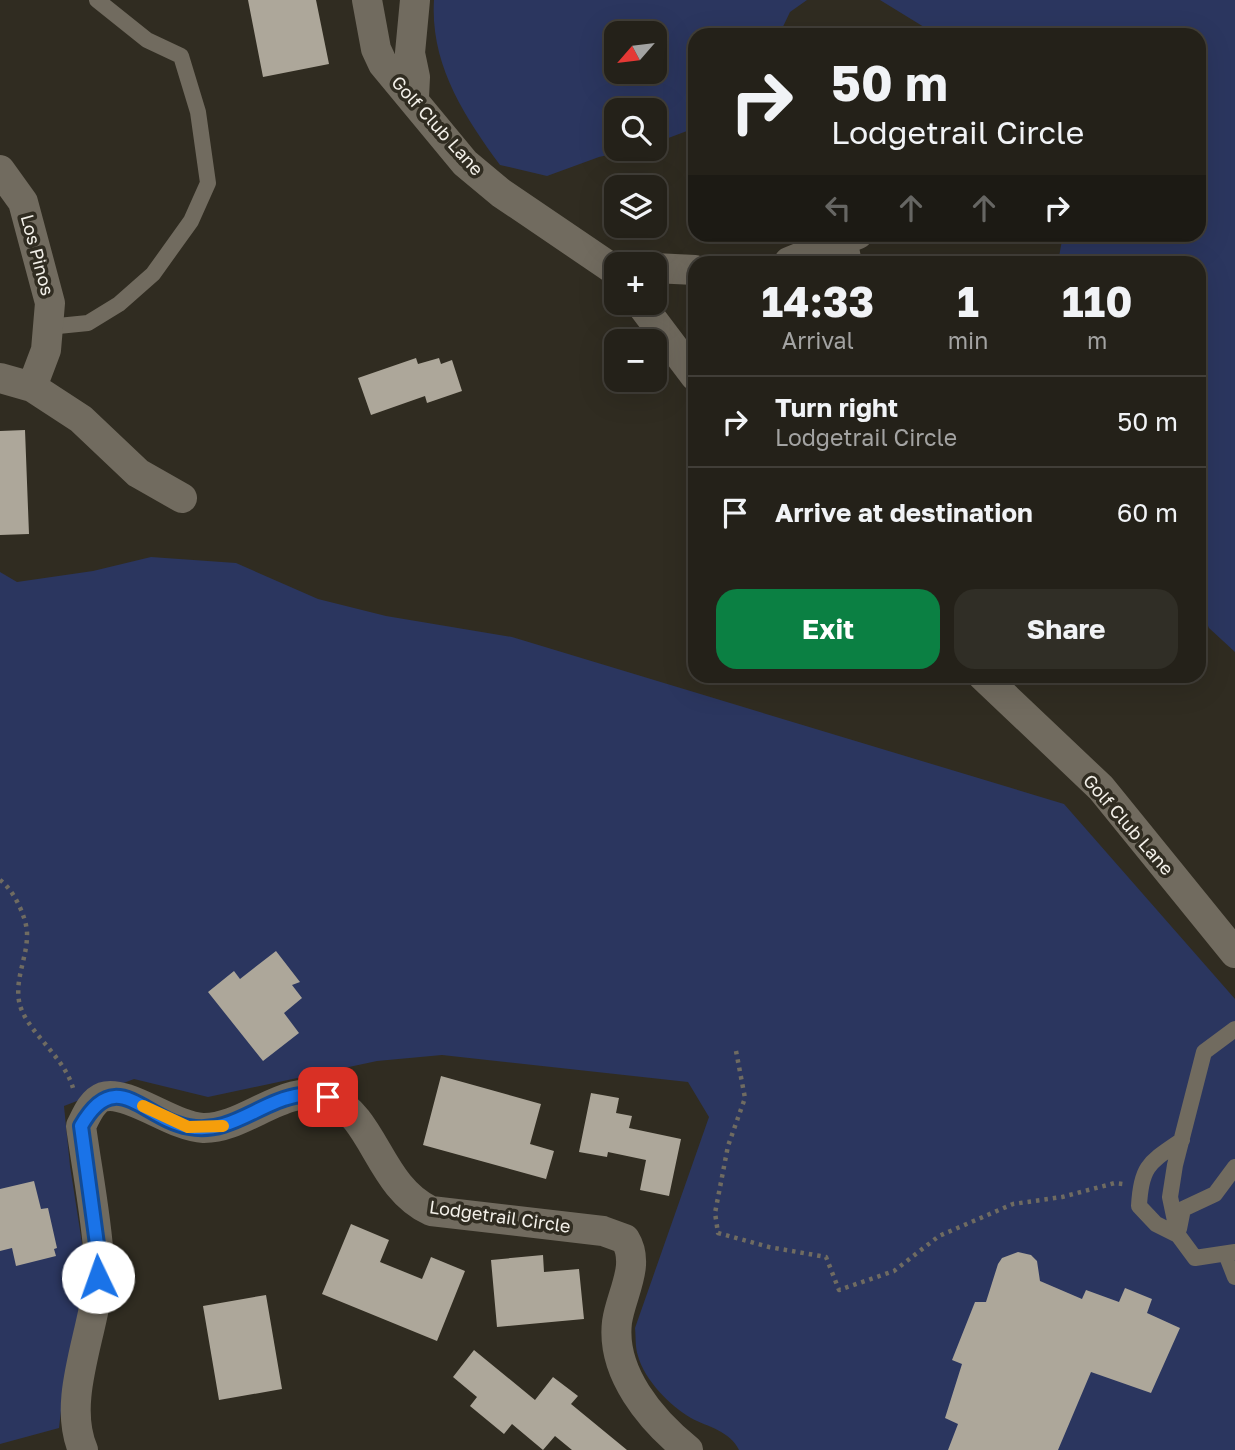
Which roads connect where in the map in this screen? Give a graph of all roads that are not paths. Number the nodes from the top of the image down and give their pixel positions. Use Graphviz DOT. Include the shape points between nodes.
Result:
graph roads {
  1 [pos="97,0"];
  2 [pos="368,10"];
  3 [pos="414,10"];
  4 [pos="414,97"];
  5 [pos="0,170"];
  6 [pos="854,245"];
  7 [pos="812,256"];
  8 [pos="604,263"];
  9 [pos="667,269"];
  10 [pos="688,270"];
  11 [pos="649,315"];
  12 [pos="48,327"];
  13 [pos="688,367"];
  14 [pos="0,377"];
  15 [pos="32,387"];
  16 [pos="183,498"];
  17 [pos="990,683"];
  18 [pos="1235,953"];
  19 [pos="1235,1029"];
  20 [pos="1182,1140"];
  21 [pos="1235,1167"];
  22 [pos="1178,1235"];
  23 [pos="1231,1253"];
  24 [pos="1235,1277"];
  25 [pos="83,1450"];
  26 [pos="688,1450"];
  1 -- 12 [label="lane" via="148,40 181,56 198,112 208,183 191,220 153,274 88,323"];
  2 -- 3 [label="street"];
  2 -- 4 [label="street, Golf Club Lane" via="383,64"];
  3 -- 4 [label="street" via="410,53"];
  4 -- 8 [label="street, Golf Club Lane" via="482,178"];
  5 -- 12 [label="street, Los Pinos" via="23,202 50,303"];
  6 -- 7 [label="street"];
  9 -- 10 [label="street"];
  11 -- 13 [label="street"];
  12 -- 15 [label="street, Los Pinos" via="46,350"];
  14 -- 15 [label="street"];
  15 -- 16 [label="street" via="81,419 138,473"];
  17 -- 18 [label="street, Golf Club Lane" via="1101,788"];
  19 -- 20 [label="lane" via="1204,1052"];
  20 -- 22 [label="lane" via="1170,1197"];
  20 -- 22 [label="lane" via="1141,1176 1139,1206 1156,1224"];
  21 -- 22 [label="lane" via="1215,1194 1183,1209"];
  22 -- 23 [label="lane" via="1195,1258"];
  23 -- 24 [label="lane"];
  25 -- 26 [label="street, Lodgetrail Circle" via="76,1408 98,1294 99,1259 81,1126 90,1109 102,1097 118,1096 188,1127 218,1128 302,1095 328,1097 348,1110 392,1180 414,1203 431,1211 603,1231 625,1239 632,1251 632,1267 617,1323 617,1348 628,1380 650,1413"];
}
